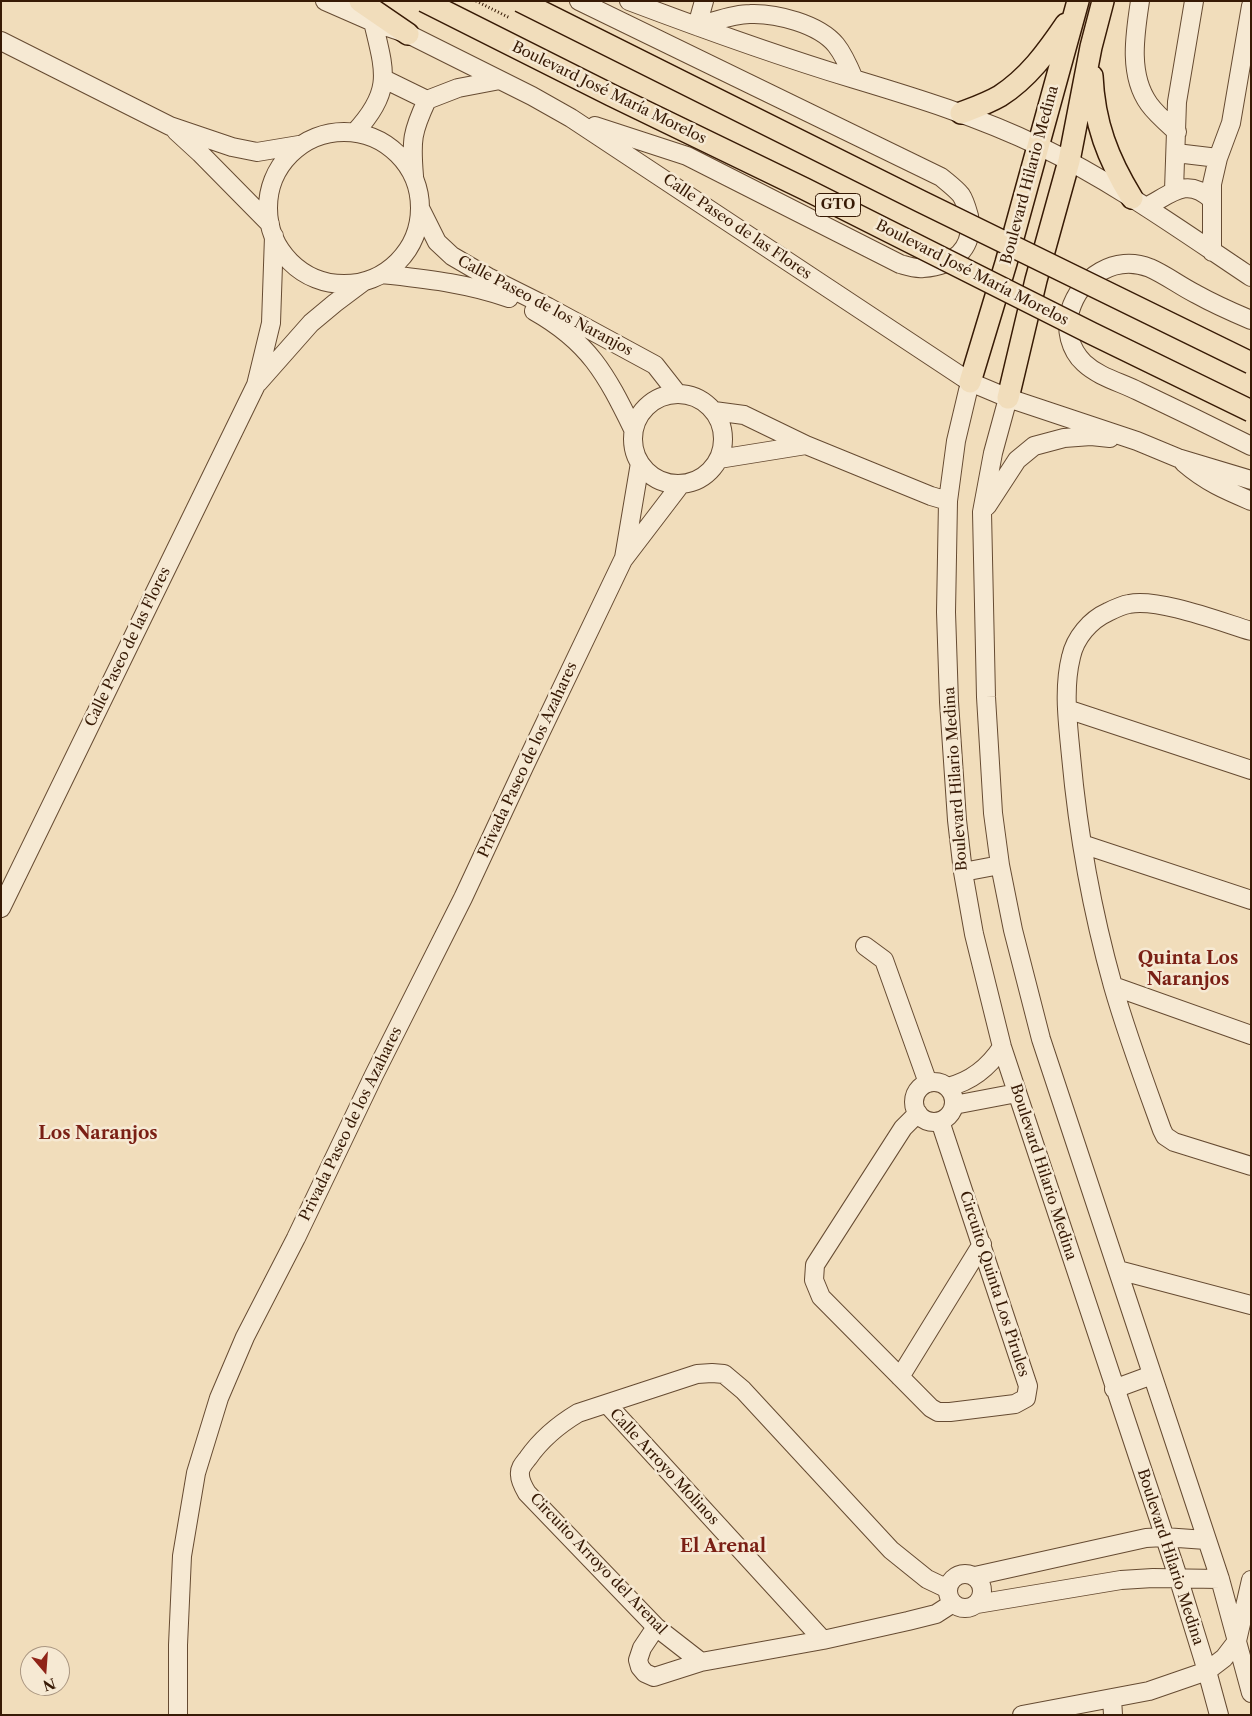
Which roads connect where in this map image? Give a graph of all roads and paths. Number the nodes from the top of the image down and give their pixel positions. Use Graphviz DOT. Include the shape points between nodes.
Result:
graph roads {
  1 [pos="326,1"];
  2 [pos="360,1"];
  3 [pos="424,1"];
  4 [pos="520,1"];
  5 [pos="579,1"];
  6 [pos="629,1"];
  7 [pos="704,1"];
  8 [pos="1103,1"];
  9 [pos="1140,1"];
  10 [pos="1194,1"];
  11 [pos="1077,6"];
  12 [pos="1251,6"];
  13 [pos="373,22"];
  14 [pos="697,26"];
  15 [pos="408,34"];
  16 [pos="1,42"];
  17 [pos="1091,47"];
  18 [pos="384,79"];
  19 [pos="854,79"];
  20 [pos="500,80"];
  21 [pos="427,100"];
  22 [pos="961,113"];
  23 [pos="571,118"];
  24 [pos="170,126"];
  25 [pos="355,132"];
  26 [pos="1177,132"];
  27 [pos="302,144"];
  28 [pos="1038,146"];
  29 [pos="1176,153"];
  30 [pos="1218,158"];
  31 [pos="1069,161"];
  32 [pos="414,176"];
  33 [pos="1174,190"];
  34 [pos="1211,199"];
  35 [pos="1139,202"];
  36 [pos="421,210"];
  37 [pos="272,230"];
  38 [pos="1212,252"];
  39 [pos="374,277"];
  40 [pos="1251,278"];
  41 [pos="1251,320"];
  42 [pos="1251,363"];
  43 [pos="970,382"];
  44 [pos="256,385"];
  45 [pos="677,393"];
  46 [pos="1008,398"];
  47 [pos="714,411"];
  48 [pos="1251,411"];
  49 [pos="633,429"];
  50 [pos="1136,440"];
  51 [pos="806,445"];
  52 [pos="1251,446"];
  53 [pos="1178,458"];
  54 [pos="718,459"];
  55 [pos="640,463"];
  56 [pos="1251,480"];
  57 [pos="681,484"];
  58 [pos="948,501"];
  59 [pos="1251,501"];
  60 [pos="982,512"];
  61 [pos="623,560"];
  62 [pos="1251,631"];
  63 [pos="1067,709"];
  64 [pos="1251,770"];
  65 [pos="1082,844"];
  66 [pos="1000,865"];
  67 [pos="963,872"];
  68 [pos="1251,900"];
  69 [pos="1,908"];
  70 [pos="865,946"];
  71 [pos="1113,986"];
  72 [pos="1251,1035"];
  73 [pos="1002,1047"];
  74 [pos="928,1083"];
  75 [pos="948,1087"];
  76 [pos="1017,1093"];
  77 [pos="954,1106"];
  78 [pos="918,1113"];
  79 [pos="940,1121"];
  80 [pos="1251,1166"];
  81 [pos="982,1244"];
  82 [pos="1118,1270"];
  83 [pos="1251,1305"];
  84 [pos="1152,1375"];
  85 [pos="900,1377"];
  86 [pos="1114,1389"];
  87 [pos="607,1404"];
  88 [pos="1164,1537"];
  89 [pos="1206,1540"];
  90 [pos="975,1576"];
  91 [pos="1178,1578"];
  92 [pos="1220,1579"];
  93 [pos="1251,1580"];
  94 [pos="950,1596"];
  95 [pos="977,1604"];
  96 [pos="656,1627"];
  97 [pos="823,1640"];
  98 [pos="1237,1641"];
  99 [pos="701,1662"];
  100 [pos="1207,1671"];
  101 [pos="1251,1693"];
  102 [pos="1112,1706"];
  103 [pos="178,1715"];
  104 [pos="1022,1715"];
  105 [pos="1219,1715"];
  1 -- 13 [label="street, Calle Paseo de las Flores"];
  2 -- 15 [label="main road"];
  3 -- 48 [label="main road, Boulevard José María Morelos / GTO, bridge"];
  4 -- 42 [label="main road, GTO, bridge"];
  5 -- 23 [label="street" via="940,177 962,196 971,228 968,243 955,258 942,265 921,268 900,264 687,156"];
  6 -- 14 [label="street"];
  7 -- 14 [label="street"];
  8 -- 17 [label="main road, Boulevard Hilario Medina"];
  9 -- 26 [label="street" via="1135,36 1140,88 1148,104"];
  10 -- 26 [label="street" via="1178,96"];
  11 -- 22 [label="main road" via="1036,65 1018,83 998,97"];
  11 -- 28 [label="main road, Boulevard Hilario Medina"];
  12 -- 30 [label="street" via="1230,123"];
  13 -- 15 [label="street, Calle Paseo de las Flores"];
  13 -- 18 [label="street"];
  14 -- 19 [label="street"];
  14 -- 19 [label="street" via="749,14 797,22 824,34 835,44 846,58"];
  15 -- 20 [label="street, Calle Paseo de las Flores"];
  16 -- 24 [label="street"];
  17 -- 31 [label="main road, Boulevard Hilario Medina"];
  17 -- 35 [label="main road" via="1092,85 1101,134 1117,172"];
  18 -- 21 [label="street"];
  18 -- 25 [label="street" via="376,106"];
  19 -- 22 [label="street"];
  20 -- 21 [label="street" via="458,88"];
  20 -- 23 [label="street, Calle Paseo de las Flores"];
  21 -- 32 [label="street" via="412,140"];
  22 -- 28 [label="street"];
  23 -- 43 [label="street, Calle Paseo de las Flores"];
  24 -- 27 [label="street" via="257,152"];
  24 -- 37 [label="street" via="200,153"];
  25 -- 27 [label="street" via="328,134"];
  25 -- 32 [label="street" via="380,140 400,155"];
  26 -- 29 [label="street"];
  27 -- 37 [label="street" via="288,156 271,188 268,206"];
  28 -- 31 [label="street"];
  28 -- 43 [label="main road, Boulevard Hilario Medina"];
  29 -- 30 [label="street"];
  29 -- 33 [label="street"];
  30 -- 34 [label="street"];
  31 -- 35 [label="street"];
  31 -- 46 [label="main road, Boulevard Hilario Medina"];
  32 -- 36 [label="street"];
  33 -- 34 [label="street" via="1190,188"];
  33 -- 35 [label="street" via="1163,199"];
  34 -- 38 [label="street"];
  35 -- 38 [label="street"];
  36 -- 39 [label="street" via="416,233 406,253"];
  36 -- 45 [label="street, Calle Paseo de los Naranjos" via="437,242 452,256 655,365"];
  37 -- 39 [label="street" via="282,252 311,276 347,284"];
  37 -- 44 [label="street, Calle Paseo de las Flores" via="271,323"];
  38 -- 40 [label="street"];
  39 -- 44 [label="street, Calle Paseo de las Flores" via="311,324"];
  39 -- 49 [label="street, Calle Paseo de los Naranjos" via="455,283 483,289 536,312 574,338 593,358"];
  41 -- 52 [label="street" via="1196,295 1150,268 1132,264 1103,269 1088,280 1074,298 1068,333 1084,363 1105,376"];
  43 -- 46 [label="street, Calle Paseo de las Flores"];
  43 -- 58 [label="street, Boulevard Hilario Medina" via="956,441"];
  44 -- 69 [label="street, Calle Paseo de las Flores"];
  45 -- 47 [label="street" via="692,395"];
  45 -- 49 [label="street" via="658,398 642,411"];
  46 -- 50 [label="street, Calle Paseo de las Flores"];
  46 -- 60 [label="street, Boulevard Hilario Medina"];
  47 -- 51 [label="street" via="744,415"];
  47 -- 54 [label="street" via="722,426 723,443"];
  49 -- 55 [label="street" via="634,452"];
  50 -- 53 [label="street"];
  50 -- 60 [label="street" via="1091,436 1064,438 1034,446 1017,460"];
  51 -- 54 [label="street"];
  51 -- 58 [label="street"];
  53 -- 56 [label="street"];
  53 -- 59 [label="street" via="1200,477"];
  54 -- 57 [label="street" via="709,472"];
  55 -- 57 [label="street" via="658,479"];
  55 -- 61 [label="street, Privada Paseo de los Azahares"];
  57 -- 61 [label="street, Privada Paseo de los Azahares"];
  58 -- 67 [label="street, Boulevard Hilario Medina" via="946,612 949,693"];
  60 -- 66 [label="street, Boulevard Hilario Medina" via="986,697 993,813"];
  61 -- 103 [label="street, Privada Paseo de los Azahares" via="463,898 245,1337 219,1398 196,1473 182,1556"];
  62 -- 63 [label="street" via="1156,605 1130,604 1107,612 1090,624 1071,656"];
  63 -- 64 [label="street"];
  63 -- 65 [label="street"];
  65 -- 68 [label="street"];
  65 -- 71 [label="street"];
  66 -- 67 [label="street"];
  66 -- 82 [label="street, Boulevard Hilario Medina" via="1041,1040"];
  67 -- 73 [label="street, Boulevard Hilario Medina" via="974,934"];
  70 -- 74 [label="street" via="884,960"];
  71 -- 72 [label="street"];
  71 -- 80 [label="street" via="1165,1136 1183,1146"];
  73 -- 75 [label="street" via="984,1069"];
  73 -- 76 [label="street, Boulevard Hilario Medina"];
  74 -- 75 [label="street" via="942,1083"];
  74 -- 78 [label="street" via="922,1086 914,1099"];
  75 -- 77 [label="street"];
  76 -- 77 [label="street"];
  76 -- 86 [label="street, Boulevard Hilario Medina"];
  77 -- 79 [label="street"];
  78 -- 79 [label="street" via="924,1119"];
  78 -- 85 [label="street, Circuito Quinta Los Pirules" via="902,1128 815,1265 814,1280 821,1297"];
  79 -- 81 [label="street, Circuito Quinta Los Pirules"];
  81 -- 85 [label="street"];
  81 -- 85 [label="street, Circuito Quinta Los Pirules" via="1028,1386 1026,1398 1015,1404 938,1412"];
  82 -- 83 [label="street"];
  82 -- 84 [label="street, Boulevard Hilario Medina"];
  84 -- 86 [label="street"];
  84 -- 89 [label="street, Boulevard Hilario Medina"];
  86 -- 88 [label="street, Boulevard Hilario Medina"];
  87 -- 94 [label="street, Circuito Arroyo del Arenal" via="697,1374 724,1374 773,1421 891,1550"];
  87 -- 96 [label="street, Circuito Arroyo del Arenal" via="578,1413 546,1435 521,1468 519,1476 528,1493"];
  87 -- 97 [label="street, Calle Arroyo Molinos"];
  88 -- 89 [label="street"];
  88 -- 90 [label="street" via="1146,1538"];
  88 -- 91 [label="street, Boulevard Hilario Medina"];
  89 -- 92 [label="street, Boulevard Hilario Medina"];
  90 -- 94 [label="street" via="958,1575 951,1581"];
  90 -- 95 [label="street" via="983,1590"];
  91 -- 92 [label="street"];
  91 -- 95 [label="street" via="1121,1580"];
  91 -- 100 [label="street, Boulevard Hilario Medina"];
  92 -- 98 [label="street, Boulevard Hilario Medina"];
  93 -- 98 [label="street"];
  94 -- 95 [label="street" via="961,1608"];
  94 -- 97 [label="street" via="936,1614"];
  96 -- 99 [label="street, Circuito Arroyo del Arenal"];
  96 -- 99 [label="street" via="639,1655 640,1667 645,1673 654,1677"];
  97 -- 99 [label="street"];
  98 -- 100 [label="street" via="1224,1658"];
  98 -- 101 [label="street, Boulevard Hilario Medina"];
  100 -- 102 [label="street"];
  100 -- 105 [label="street, Boulevard Hilario Medina"];
  102 -- 104 [label="street"];
}
